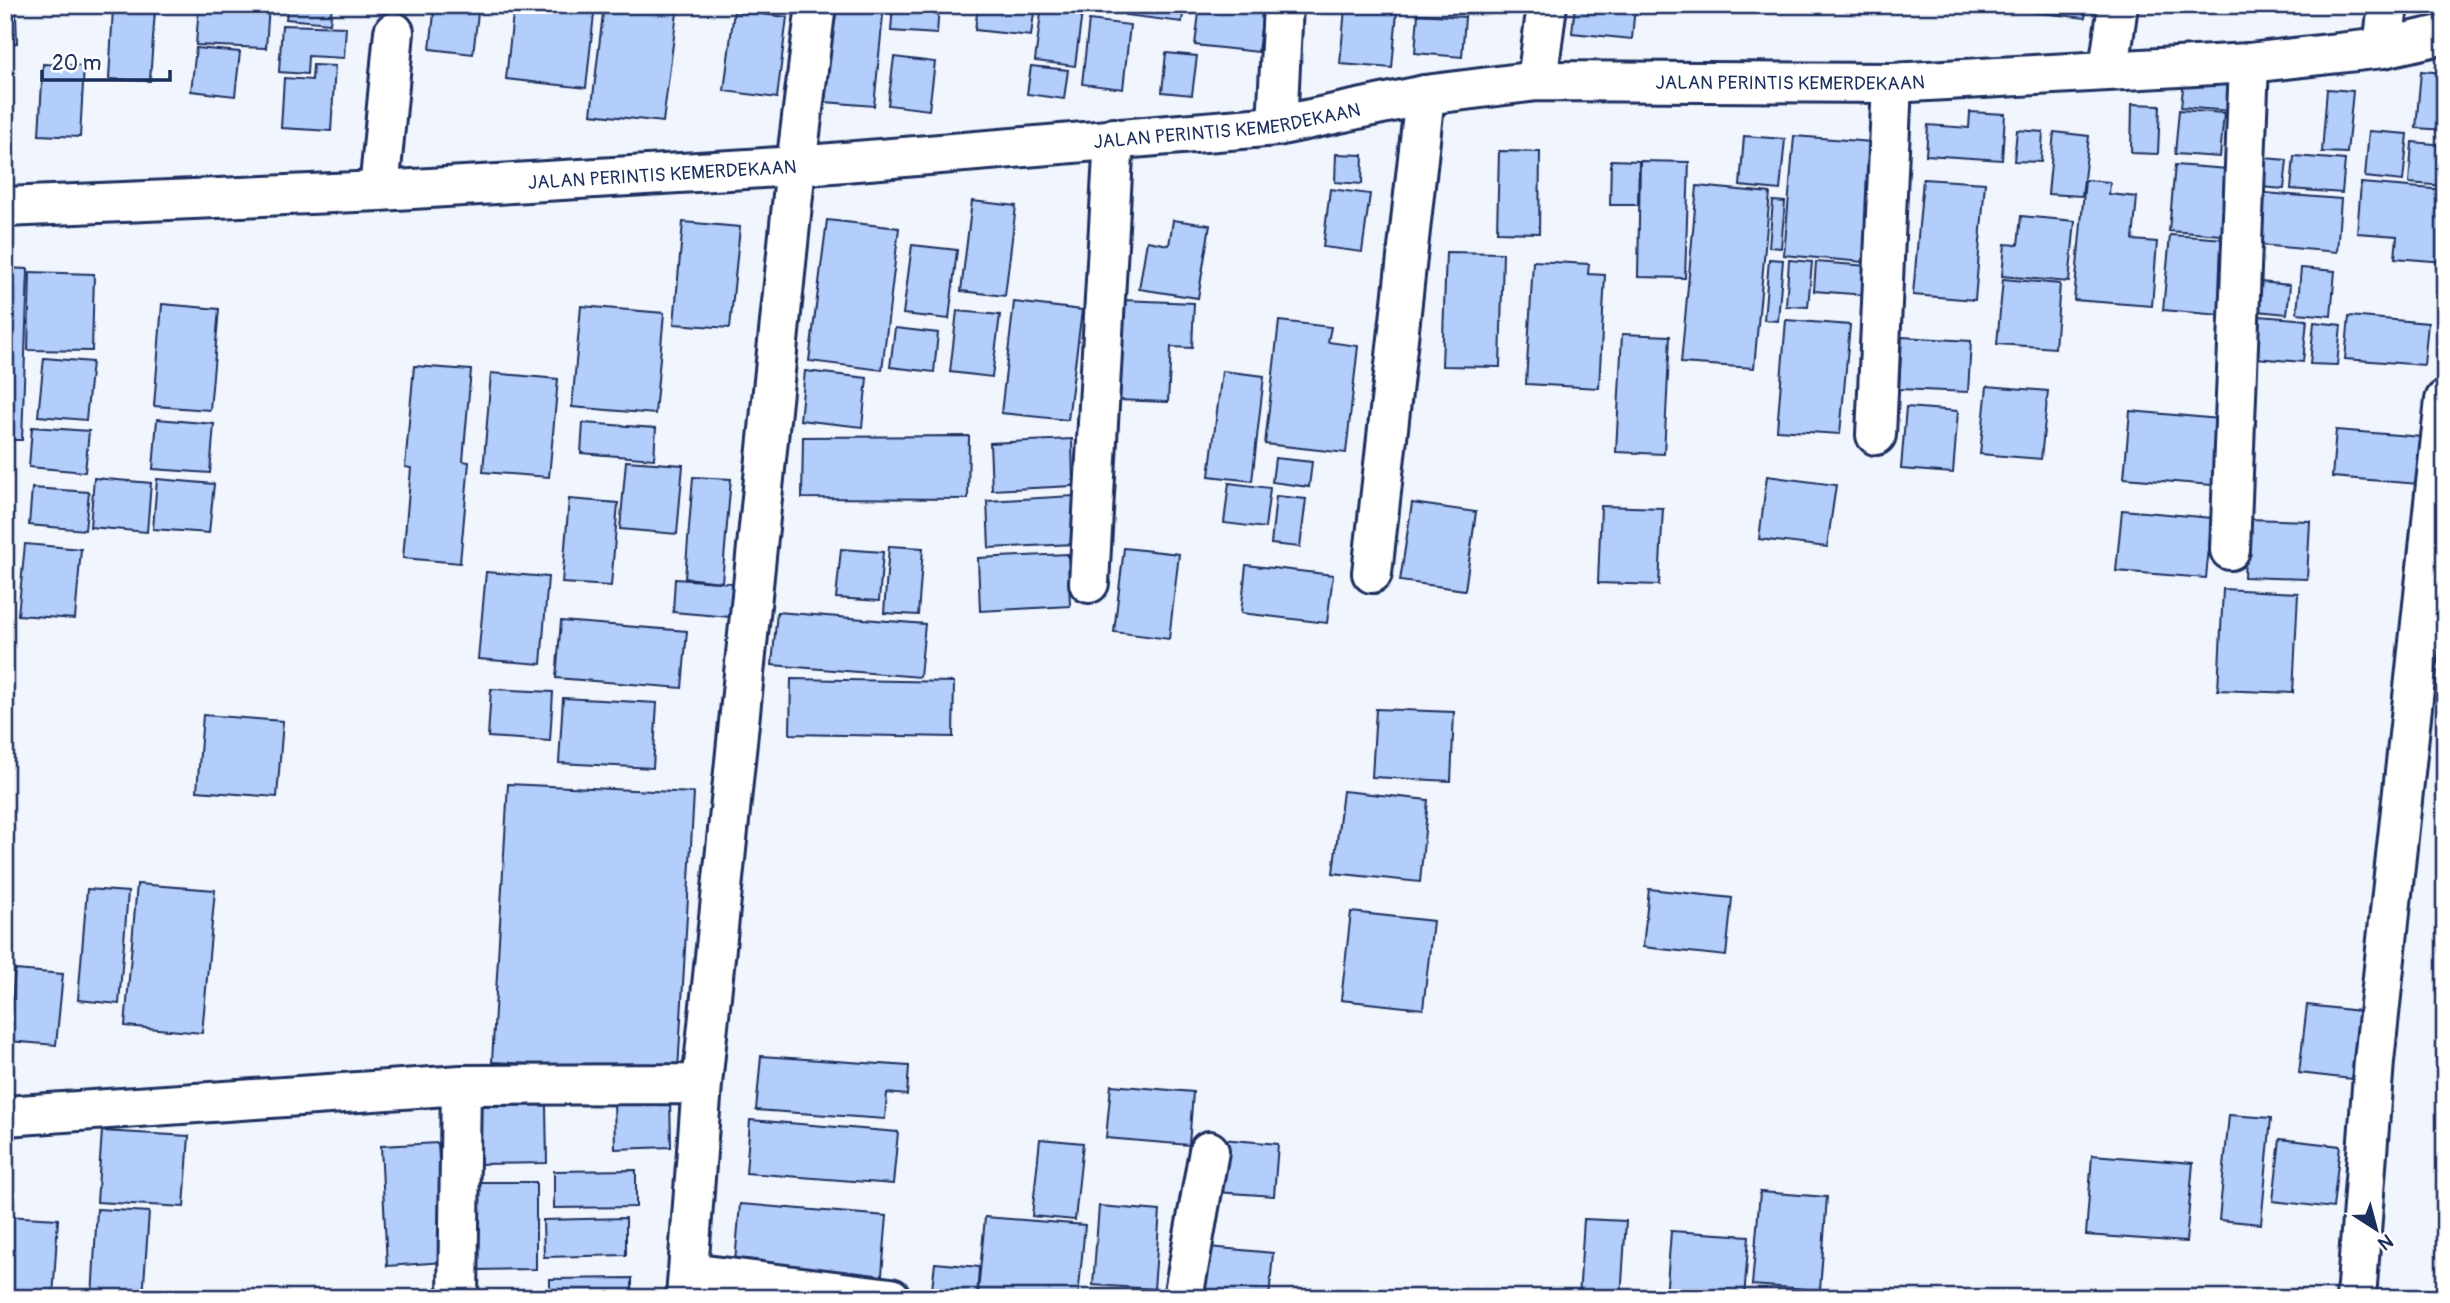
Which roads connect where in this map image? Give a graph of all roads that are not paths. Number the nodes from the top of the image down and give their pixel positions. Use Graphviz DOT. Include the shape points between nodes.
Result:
graph roads {
  1 [pos="816,5"];
  2 [pos="1283,5"];
  3 [pos="1547,5"];
  4 [pos="2118,5"];
  5 [pos="2388,5"];
  6 [pos="394,32"];
  7 [pos="2445,34"];
  8 [pos="2384,48"];
  9 [pos="2249,63"];
  10 [pos="2109,69"];
  11 [pos="1537,81"];
  12 [pos="1892,83"];
  13 [pos="1425,95"];
  14 [pos="1277,126"];
  15 [pos="1114,138"];
  16 [pos="796,166"];
  17 [pos="379,191"];
  18 [pos="5,207"];
  19 [pos="2445,400"];
  20 [pos="1875,435"];
  21 [pos="2230,550"];
  22 [pos="1372,573"];
  23 [pos="1089,583"];
  24 [pos="702,1084"];
  25 [pos="461,1085"];
  26 [pos="5,1116"];
  27 [pos="1209,1151"];
  28 [pos="687,1285"];
  29 [pos="458,1298"];
  30 [pos="891,1298"];
  31 [pos="1182,1298"];
  32 [pos="2356,1298"];
  1 -- 16 [label="street"];
  2 -- 14 [label="street"];
  3 -- 11 [label="street"];
  4 -- 10 [label="street"];
  5 -- 8 [label="street"];
  6 -- 17 [label="street"];
  7 -- 8 [label="street, JALAN PERINTIS KEMERDEKAAN"];
  8 -- 9 [label="street, JALAN PERINTIS KEMERDEKAAN"];
  9 -- 10 [label="street, JALAN PERINTIS KEMERDEKAAN"];
  9 -- 21 [label="street"];
  10 -- 12 [label="street, JALAN PERINTIS KEMERDEKAAN"];
  11 -- 12 [label="street, JALAN PERINTIS KEMERDEKAAN"];
  11 -- 13 [label="street, JALAN PERINTIS KEMERDEKAAN"];
  12 -- 20 [label="street"];
  13 -- 14 [label="street, JALAN PERINTIS KEMERDEKAAN"];
  13 -- 22 [label="street"];
  14 -- 15 [label="street, JALAN PERINTIS KEMERDEKAAN"];
  15 -- 16 [label="street, JALAN PERINTIS KEMERDEKAAN"];
  15 -- 23 [label="street"];
  16 -- 17 [label="street, JALAN PERINTIS KEMERDEKAAN"];
  16 -- 24 [label="street"];
  17 -- 18 [label="street, JALAN PERINTIS KEMERDEKAAN"];
  19 -- 32 [label="street" via="2374,1061"];
  24 -- 25 [label="street"];
  24 -- 28 [label="street"];
  25 -- 26 [label="street"];
  25 -- 29 [label="street"];
  27 -- 31 [label="street"];
  28 -- 30 [label="street"];
}
